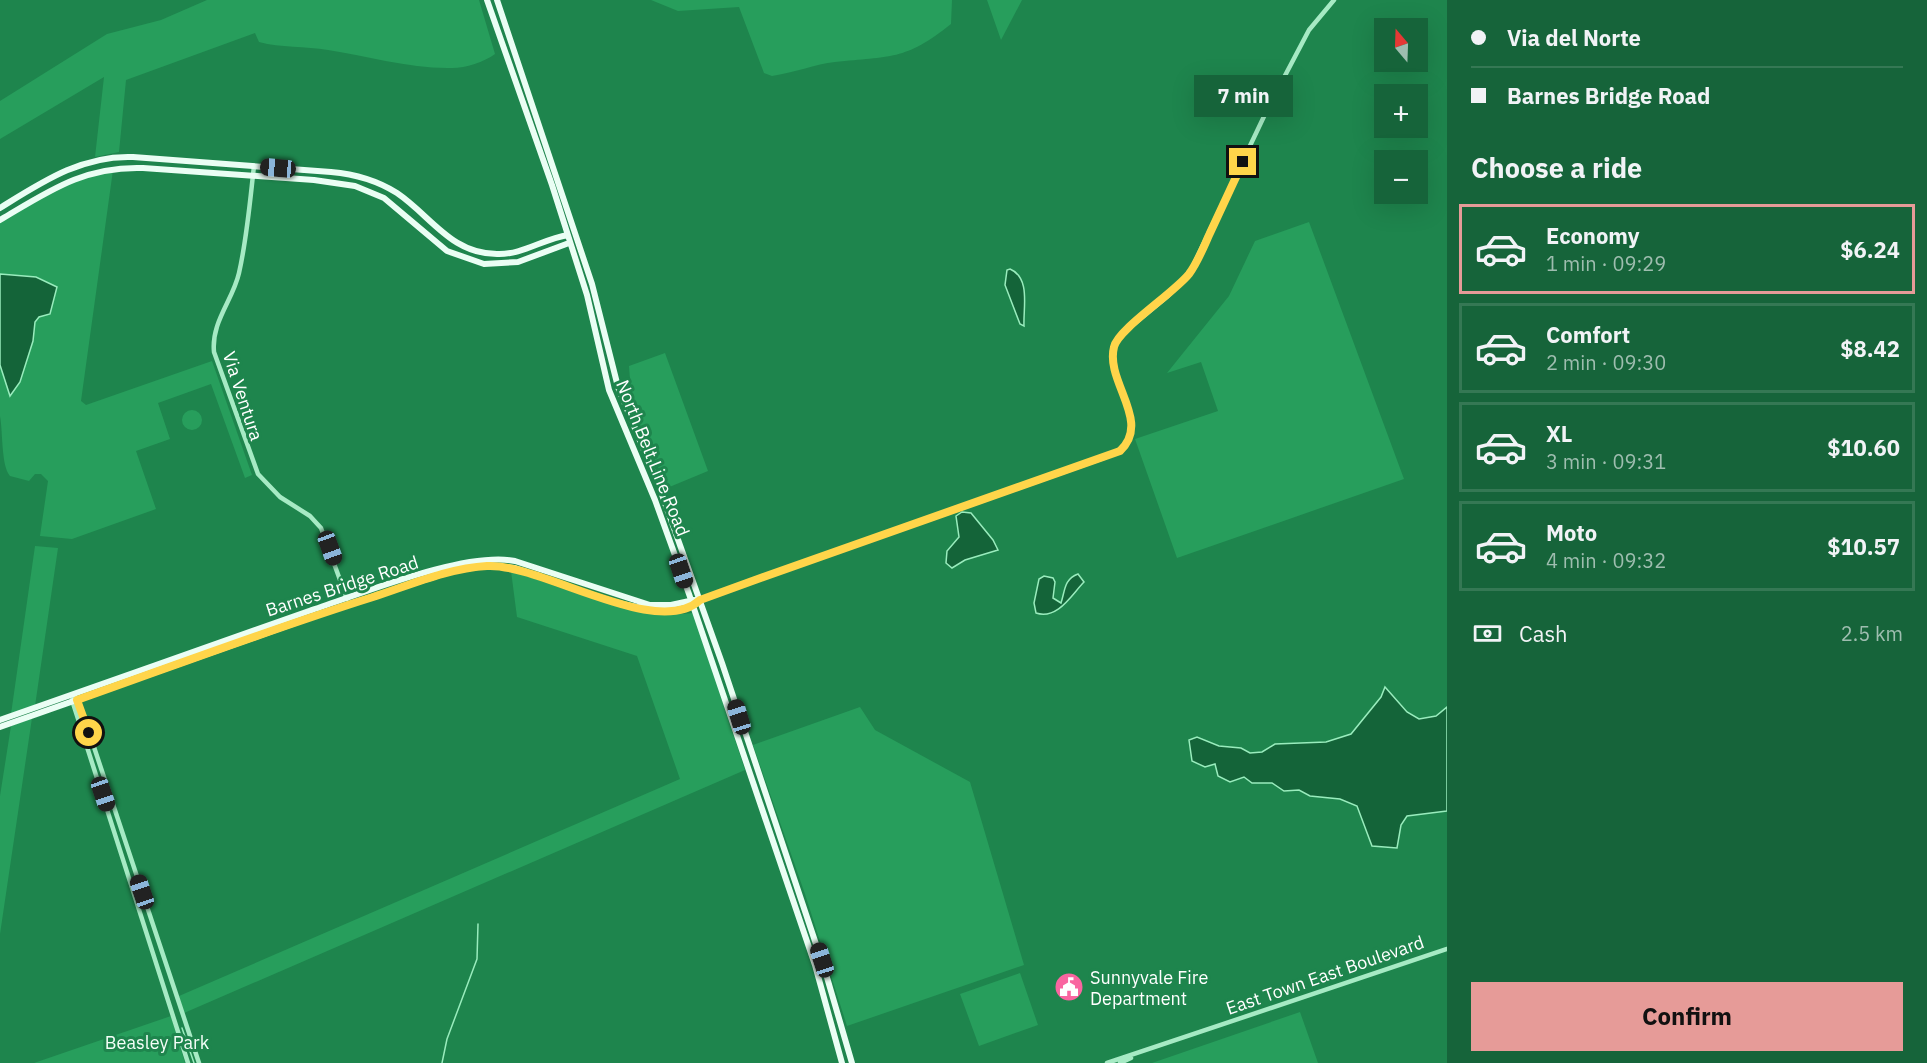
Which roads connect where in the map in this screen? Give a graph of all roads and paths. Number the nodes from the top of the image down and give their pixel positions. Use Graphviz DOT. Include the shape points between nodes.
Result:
graph roads {
  1 [pos="487,0"];
  2 [pos="497,0"];
  3 [pos="1334,0"];
  4 [pos="523,80"];
  5 [pos="515,83"];
  6 [pos="255,166"];
  7 [pos="253,176"];
  8 [pos="561,190"];
  9 [pos="554,192"];
  10 [pos="0,208"];
  11 [pos="0,220"];
  12 [pos="566,235"];
  13 [pos="574,235"];
  14 [pos="569,244"];
  15 [pos="618,387"];
  16 [pos="609,390"];
  17 [pos="668,510"];
  18 [pos="660,513"];
  19 [pos="700,600"];
  20 [pos="348,601"];
  21 [pos="692,603"];
  22 [pos="74,699"];
  23 [pos="0,720"];
  24 [pos="0,727"];
  25 [pos="771,808"];
  26 [pos="762,811"];
  27 [pos="817,946"];
  28 [pos="809,948"];
  29 [pos="1447,949"];
  30 [pos="1144,1051"];
  31 [pos="188,1063"];
  32 [pos="199,1063"];
  33 [pos="842,1063"];
  34 [pos="852,1063"];
  35 [pos="1107,1063"];
  36 [pos="1120,1063"];
  1 -- 5 [label="main road, North Belt Line Road"];
  2 -- 4 [label="main road, North Belt Line Road"];
  3 -- 19 [label="street" via="1309,30 1190,272 1115,344 1115,369 1132,423 1125,446 1104,458"];
  4 -- 5 [label="main road"];
  4 -- 8 [label="main road, North Belt Line Road"];
  5 -- 9 [label="main road, North Belt Line Road"];
  6 -- 7 [label="street, Via Ventura"];
  6 -- 10 [label="main road" via="107,158 69,168"];
  6 -- 12 [label="main road" via="345,173 369,180 404,199 443,236 485,253 516,252"];
  7 -- 11 [label="main road" via="133,168 102,170 65,182"];
  7 -- 14 [label="main road" via="344,183 368,190 399,208 447,250 475,262 513,263"];
  7 -- 20 [label="street, Via Ventura" via="239,275 220,314 214,352 258,474 280,497 321,528"];
  8 -- 9 [label="main road"];
  8 -- 13 [label="main road, North Belt Line Road"];
  9 -- 12 [label="main road, North Belt Line Road"];
  12 -- 13 [label="main road"];
  12 -- 14 [label="main road, North Belt Line Road"];
  13 -- 14 [label="main road"];
  13 -- 15 [label="main road, North Belt Line Road" via="600,311"];
  14 -- 16 [label="main road, North Belt Line Road" via="587,295"];
  15 -- 16 [label="main road"];
  15 -- 17 [label="main road, North Belt Line Road"];
  16 -- 18 [label="main road, North Belt Line Road"];
  17 -- 18 [label="main road"];
  17 -- 19 [label="main road, North Belt Line Road"];
  18 -- 21 [label="main road, North Belt Line Road"];
  19 -- 21 [label="main road"];
  19 -- 25 [label="main road, North Belt Line Road"];
  20 -- 21 [label="main road, Barnes Bridge Road" via="466,568 496,565 526,568 643,610 671,611"];
  20 -- 22 [label="main road, Barnes Bridge Road"];
  21 -- 26 [label="main road, North Belt Line Road"];
  22 -- 23 [label="main road, Barnes Bridge Road"];
  22 -- 24 [label="main road, Barnes Bridge Road"];
  22 -- 31 [label="street"];
  22 -- 32 [label="street"];
  25 -- 26 [label="main road"];
  25 -- 27 [label="main road, North Belt Line Road"];
  26 -- 28 [label="main road, North Belt Line Road"];
  27 -- 28 [label="main road"];
  27 -- 34 [label="main road, North Belt Line Road"];
  28 -- 33 [label="main road, North Belt Line Road"];
  29 -- 30 [label="street, East Town East Boulevard"];
  30 -- 35 [label="street, East Town East Boulevard"];
  30 -- 36 [label="street, East Town East Boulevard"];
}
